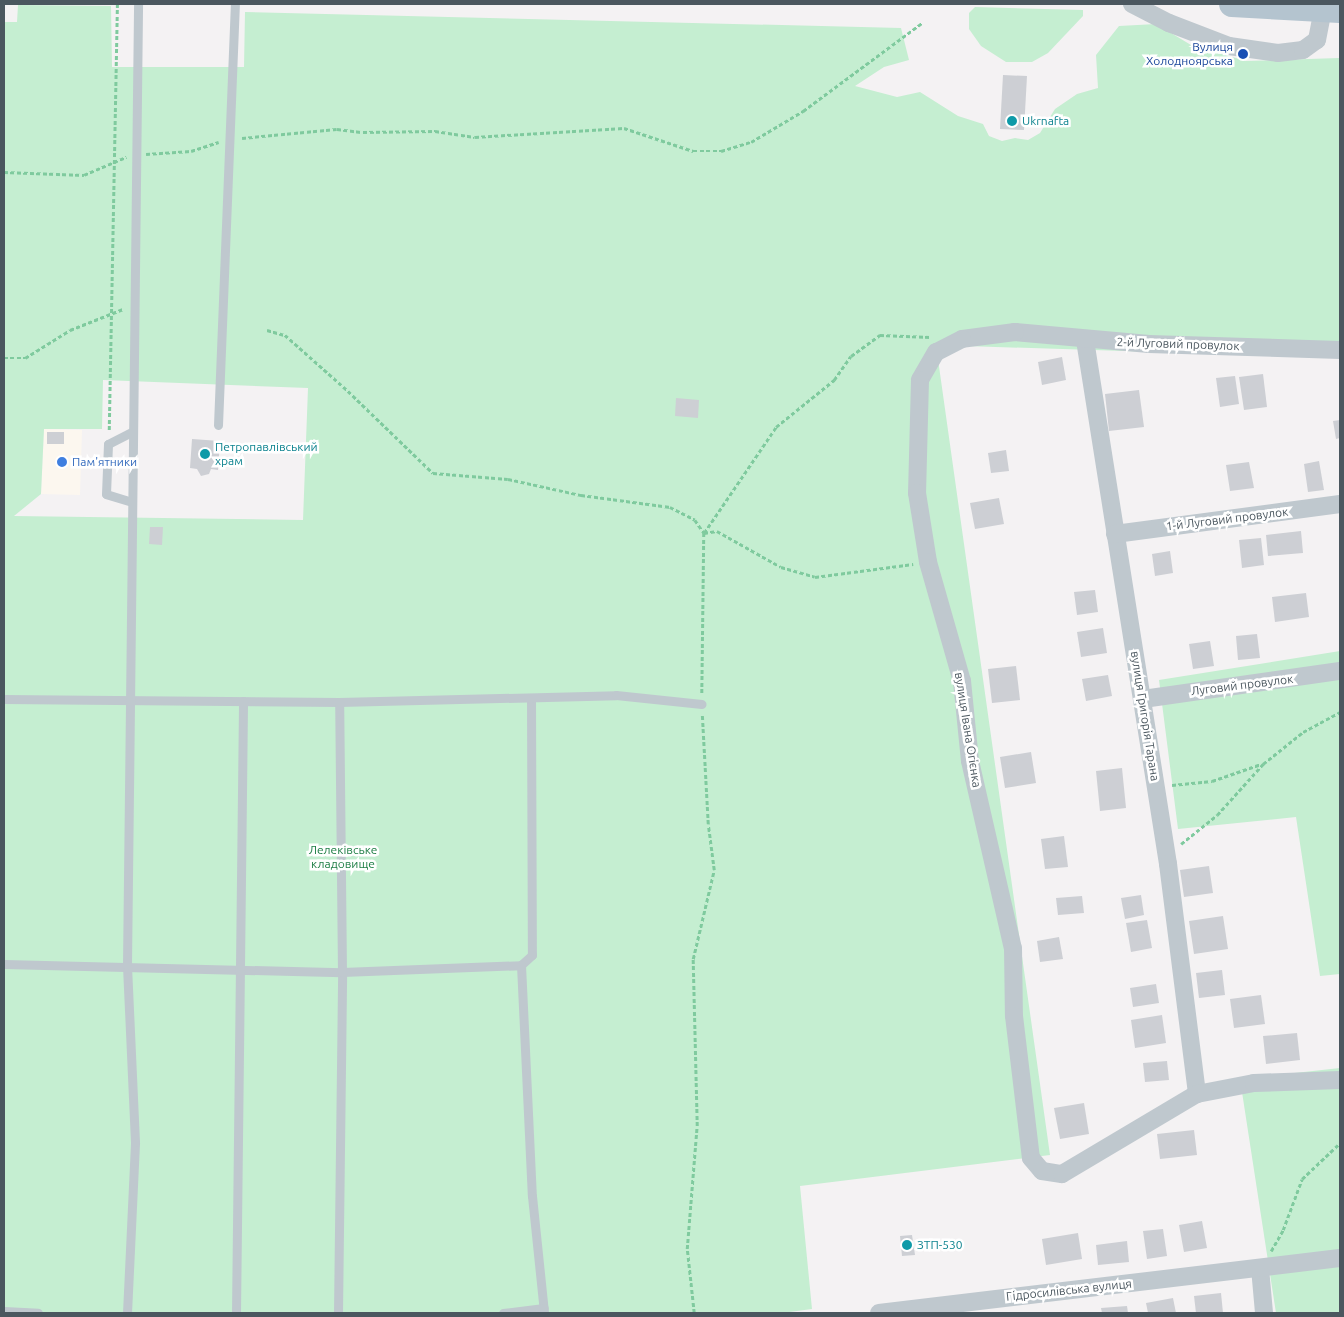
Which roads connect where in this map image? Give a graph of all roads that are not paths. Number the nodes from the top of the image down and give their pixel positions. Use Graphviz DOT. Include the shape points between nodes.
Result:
graph roads {
  1 [pos="138,4"];
  2 [pos="235,4"];
  3 [pos="1132,4"];
  4 [pos="1232,4"];
  5 [pos="1332,9"];
  6 [pos="1016,332"];
  7 [pos="1086,340"];
  8 [pos="1340,350"];
  9 [pos="218,425"];
  10 [pos="133,431"];
  11 [pos="132,502"];
  12 [pos="1340,504"];
  13 [pos="1115,534"];
  14 [pos="1340,671"];
  15 [pos="531,698"];
  16 [pos="4,699"];
  17 [pos="129,700"];
  18 [pos="1143,700"];
  19 [pos="243,701"];
  20 [pos="339,702"];
  21 [pos="702,704"];
  22 [pos="4,964"];
  23 [pos="126,965"];
  24 [pos="521,965"];
  25 [pos="240,970"];
  26 [pos="342,972"];
  27 [pos="1340,1080"];
  28 [pos="1197,1094"];
  29 [pos="1340,1258"];
  30 [pos="1260,1268"];
  31 [pos="940,1309"];
  32 [pos="544,1310"];
  33 [pos="4,1311"];
  34 [pos="38,1313"];
  35 [pos="127,1313"];
  36 [pos="236,1313"];
  37 [pos="338,1313"];
  38 [pos="503,1313"];
  39 [pos="879,1313"];
  40 [pos="1264,1313"];
  1 -- 10 [label="lane"];
  2 -- 9 [label="lane"];
  3 -- 5 [label="street" via="1230,46 1278,53 1303,50 1317,40"];
  4 -- 5 [label="main road"];
  6 -- 7 [label="street, 2-й Луговий провулок"];
  6 -- 28 [label="street, вулиця Івана Огієнка" via="962,339 936,352 920,380 917,493 928,562 962,681 970,761 1013,948 1014,1016 1031,1158 1042,1171 1062,1174"];
  7 -- 8 [label="street, 2-й Луговий провулок"];
  7 -- 13 [label="street, вулиця Григорія Тарана"];
  10 -- 11 [label="lane"];
  10 -- 11 [label="lane" via="108,444 106,494"];
  11 -- 17 [label="lane"];
  12 -- 13 [label="street, 1-й Луговий провулок"];
  13 -- 18 [label="street, вулиця Григорія Тарана"];
  14 -- 18 [label="street, Луговий провулок"];
  15 -- 20 [label="lane"];
  15 -- 21 [label="lane" via="616,695"];
  15 -- 24 [label="lane" via="532,955"];
  16 -- 17 [label="lane"];
  17 -- 19 [label="lane"];
  17 -- 23 [label="lane"];
  18 -- 28 [label="street, вулиця Григорія Тарана"];
  19 -- 20 [label="lane"];
  19 -- 25 [label="lane"];
  20 -- 26 [label="lane"];
  22 -- 23 [label="lane"];
  23 -- 25 [label="lane"];
  23 -- 35 [label="lane" via="135,1142"];
  24 -- 26 [label="lane"];
  24 -- 32 [label="lane" via="532,1196"];
  25 -- 26 [label="lane"];
  25 -- 36 [label="lane"];
  26 -- 37 [label="lane"];
  27 -- 28 [label="street" via="1254,1083"];
  29 -- 30 [label="street, Гідросилівська вулиця"];
  30 -- 31 [label="street, Гідросилівська вулиця"];
  30 -- 40 [label="street"];
  31 -- 39 [label="street, Гідросилівська вулиця"];
  32 -- 38 [label="lane"];
  33 -- 34 [label="lane"];
}
